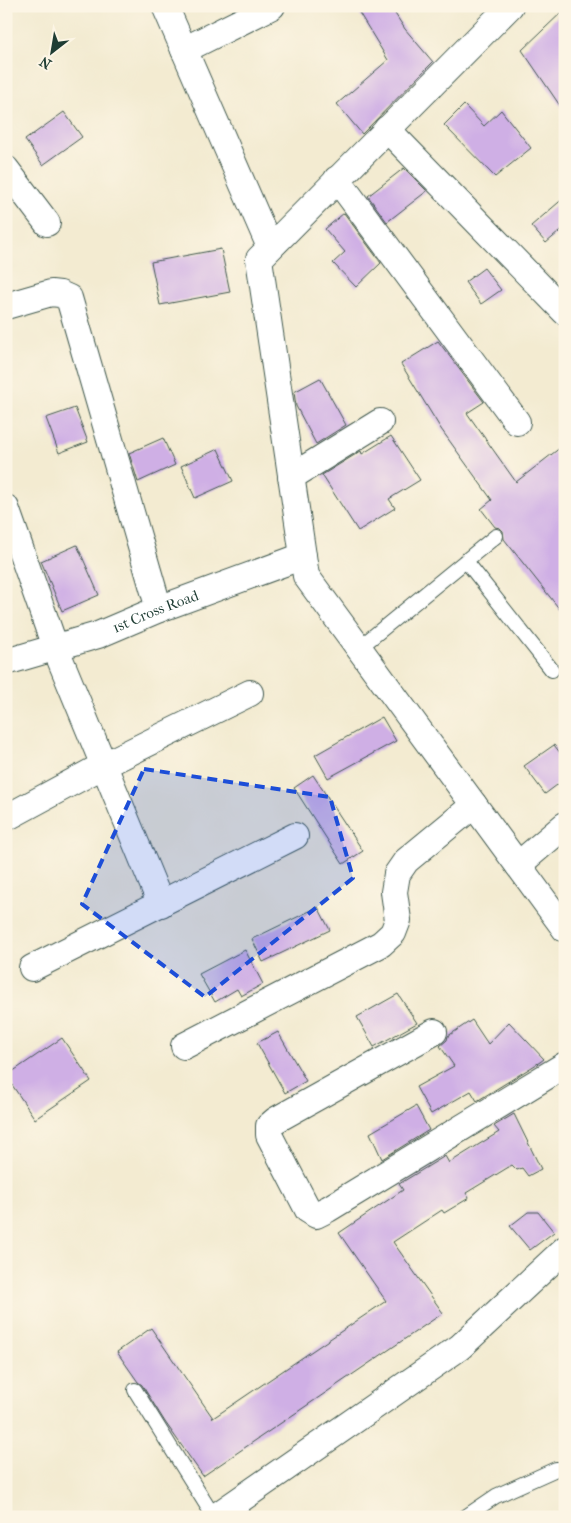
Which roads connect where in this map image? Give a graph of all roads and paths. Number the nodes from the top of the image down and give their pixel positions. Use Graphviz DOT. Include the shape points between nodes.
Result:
graph roads {
  1 [pos="165,6"];
  2 [pos="272,6"];
  3 [pos="510,6"];
  4 [pos="184,50"];
  5 [pos="387,129"];
  6 [pos="6,169"];
  7 [pos="337,180"];
  8 [pos="47,222"];
  9 [pos="270,247"];
  10 [pos="6,306"];
  11 [pos="565,312"];
  12 [pos="380,422"];
  13 [pos="517,422"];
  14 [pos="291,476"];
  15 [pos="6,508"];
  16 [pos="496,536"];
  17 [pos="303,556"];
  18 [pos="466,561"];
  19 [pos="159,609"];
  20 [pos="55,647"];
  21 [pos="359,648"];
  22 [pos="6,662"];
  23 [pos="552,670"];
  24 [pos="250,693"];
  25 [pos="104,765"];
  26 [pos="474,805"];
  27 [pos="6,818"];
  28 [pos="565,826"];
  29 [pos="295,836"];
  30 [pos="518,866"];
  31 [pos="161,904"];
  32 [pos="565,929"];
  33 [pos="32,968"];
  34 [pos="434,1032"];
  35 [pos="184,1046"];
  36 [pos="565,1065"];
  37 [pos="565,1249"];
  38 [pos="135,1390"];
  39 [pos="565,1469"];
  40 [pos="226,1514"];
  41 [pos="465,1517"];
  1 -- 4 [label="street"];
  2 -- 4 [label="street"];
  3 -- 5 [label="street"];
  4 -- 9 [label="street"];
  5 -- 7 [label="street"];
  5 -- 11 [label="street"];
  6 -- 8 [label="street"];
  7 -- 9 [label="street"];
  7 -- 13 [label="street"];
  9 -- 14 [label="street" via="259,259"];
  10 -- 19 [label="street" via="51,293 70,298"];
  12 -- 14 [label="street"];
  14 -- 17 [label="street"];
  15 -- 20 [label="street"];
  16 -- 18 [label="lane"];
  17 -- 19 [label="street, 1st Cross Road"];
  17 -- 21 [label="street" via="306,576"];
  18 -- 21 [label="lane"];
  18 -- 23 [label="lane"];
  19 -- 20 [label="street, 1st Cross Road" via="98,635"];
  20 -- 22 [label="street, 1st Cross Road"];
  20 -- 25 [label="street"];
  21 -- 26 [label="street"];
  24 -- 25 [label="street"];
  25 -- 27 [label="street"];
  25 -- 31 [label="street"];
  26 -- 30 [label="street"];
  26 -- 35 [label="street" via="406,861 397,874 394,892 398,920 393,933 381,944"];
  28 -- 30 [label="street"];
  29 -- 31 [label="street"];
  30 -- 32 [label="street"];
  31 -- 33 [label="street"];
  34 -- 36 [label="street" via="269,1126 269,1136 308,1210 316,1215 328,1209"];
  37 -- 40 [label="street" via="460,1347"];
  38 -- 40 [label="lane"];
  39 -- 41 [label="lane" via="556,1469 496,1496"];
}
